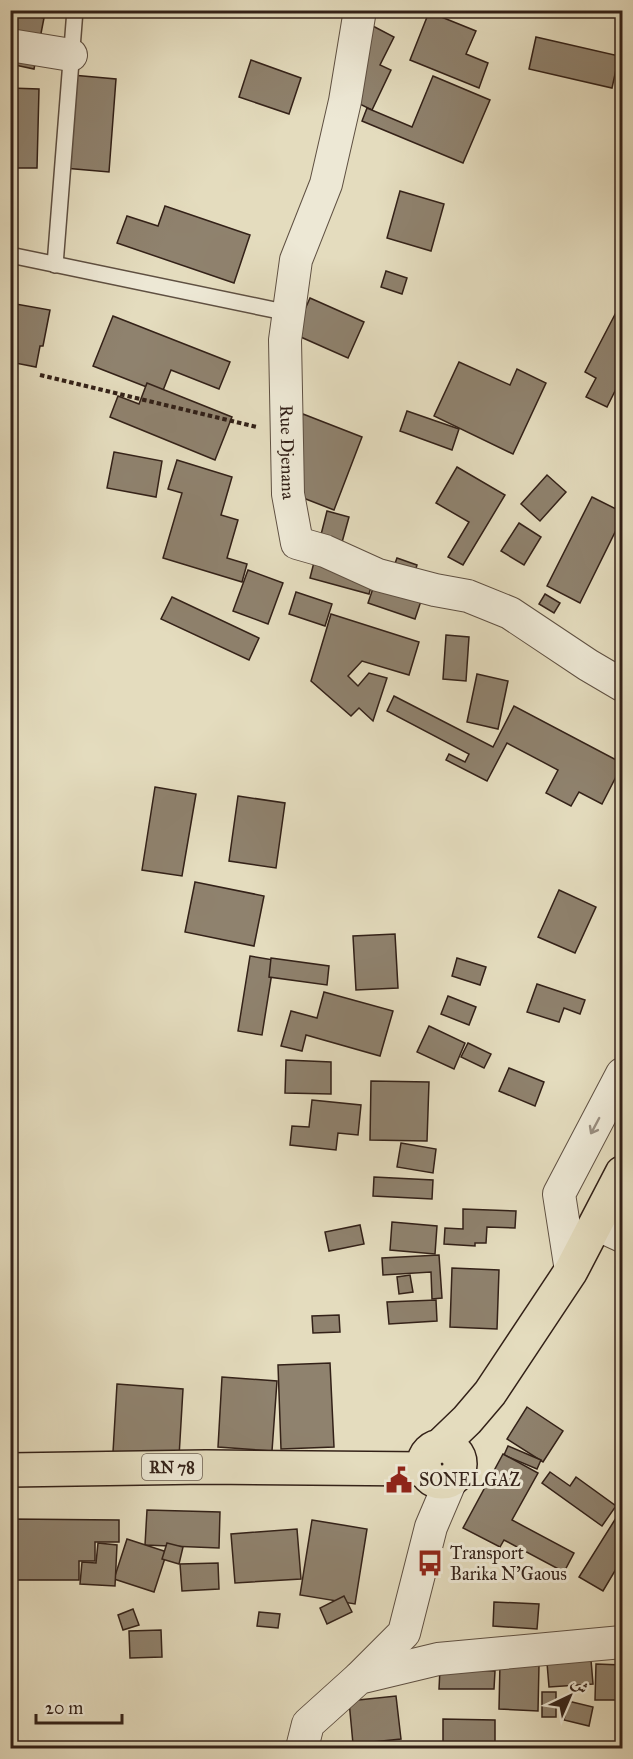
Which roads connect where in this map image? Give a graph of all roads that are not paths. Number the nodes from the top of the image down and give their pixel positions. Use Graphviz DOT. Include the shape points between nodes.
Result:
graph roads {
  1 [pos="75,10"];
  2 [pos="360,10"];
  3 [pos="10,45"];
  4 [pos="71,55"];
  5 [pos="10,255"];
  6 [pos="55,265"];
  7 [pos="289,313"];
  8 [pos="622,685"];
  9 [pos="622,1074"];
  10 [pos="622,1173"];
  11 [pos="609,1230"];
  12 [pos="571,1271"];
  13 [pos="440,1465"];
  14 [pos="10,1470"];
  15 [pos="404,1633"];
  16 [pos="622,1642"];
  17 [pos="438,1659"];
  18 [pos="359,1678"];
  19 [pos="302,1749"];
  1 -- 4 [label="lane"];
  2 -- 7 [label="street, Rue Djenana" via="326,184 296,260"];
  3 -- 4 [label="street"];
  4 -- 6 [label="lane"];
  5 -- 6 [label="lane"];
  6 -- 7 [label="lane"];
  7 -- 8 [label="street, Rue Djenana" via="285,340 288,494 297,543 378,575 468,596 510,614"];
  9 -- 12 [label="street, one-way" via="559,1194"];
  10 -- 11 [label="main road"];
  11 -- 12 [label="main road"];
  12 -- 13 [label="main road"];
  13 -- 14 [label="main road, RN 78"];
  13 -- 15 [label="street" via="431,1527"];
  15 -- 17 [label="street"];
  15 -- 18 [label="street"];
  16 -- 17 [label="street"];
  17 -- 18 [label="street"];
  18 -- 19 [label="street" via="309,1724"];
}
